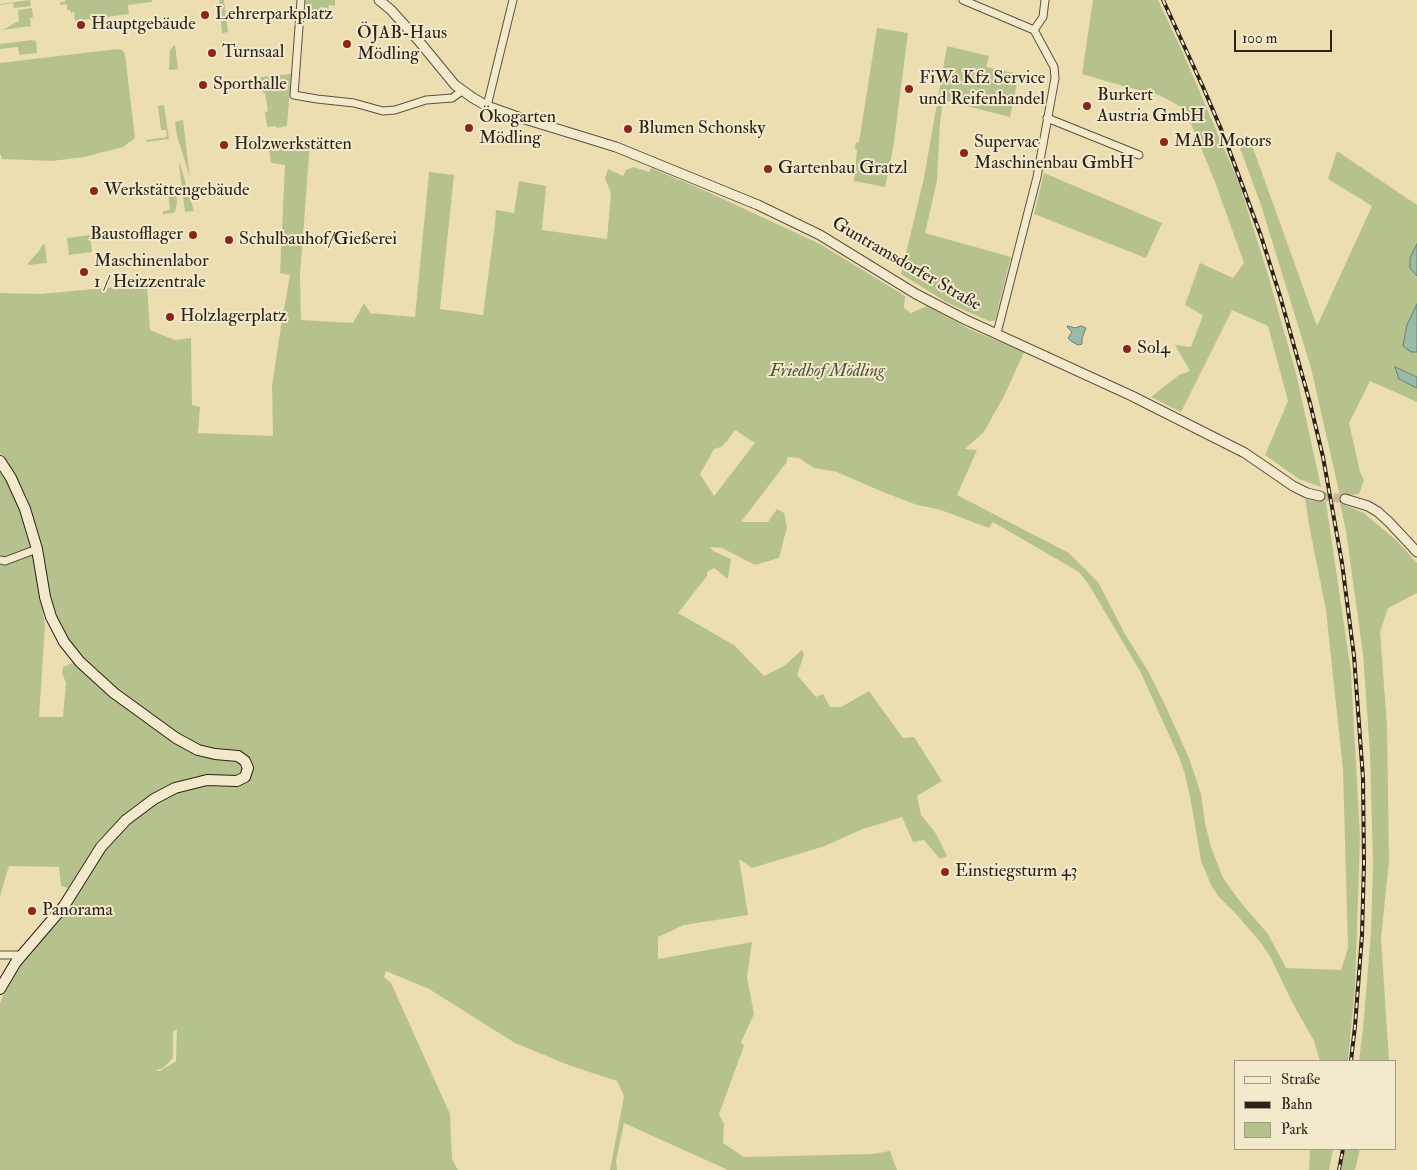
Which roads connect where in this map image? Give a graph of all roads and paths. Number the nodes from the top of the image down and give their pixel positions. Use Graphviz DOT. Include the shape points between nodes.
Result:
graph roads {
  1 [pos="301,0"];
  2 [pos="379,0"];
  3 [pos="513,0"];
  4 [pos="963,0"];
  5 [pos="1045,0"];
  6 [pos="978,3"];
  7 [pos="1034,30"];
  8 [pos="462,91"];
  9 [pos="487,106"];
  10 [pos="1047,118"];
  11 [pos="1139,155"];
  12 [pos="997,333"];
  13 [pos="0,461"];
  14 [pos="1320,496"];
  15 [pos="1345,499"];
  16 [pos="37,549"];
  17 [pos="1417,552"];
  18 [pos="0,560"];
  19 [pos="0,955"];
  20 [pos="21,955"];
  21 [pos="0,989"];
  1 -- 8 [label="street" via="294,95 354,103 383,111 426,100 452,98"];
  2 -- 8 [label="street, Guntramsdorfer Straße"];
  3 -- 9 [label="street"];
  4 -- 6 [label="street"];
  5 -- 7 [label="street" via="1043,17"];
  6 -- 7 [label="street"];
  7 -- 10 [label="street" via="1054,67"];
  8 -- 9 [label="street, Guntramsdorfer Straße"];
  9 -- 12 [label="street, Guntramsdorfer Straße" via="616,147 758,205 820,235 916,294"];
  10 -- 11 [label="street"];
  10 -- 12 [label="street" via="1037,177"];
  12 -- 14 [label="street, Guntramsdorfer Straße" via="1245,452 1293,486"];
  13 -- 16 [label="main road" via="22,502"];
  15 -- 17 [label="street" via="1378,512"];
  16 -- 18 [label="street"];
  16 -- 20 [label="main road" via="51,617 64,642 80,662 114,693 176,738 198,750 238,756 247,764 248,771 245,777 236,781 207,780 175,788 134,812 101,847 64,906"];
  19 -- 20 [label="street"];
  20 -- 21 [label="main road"];
}
